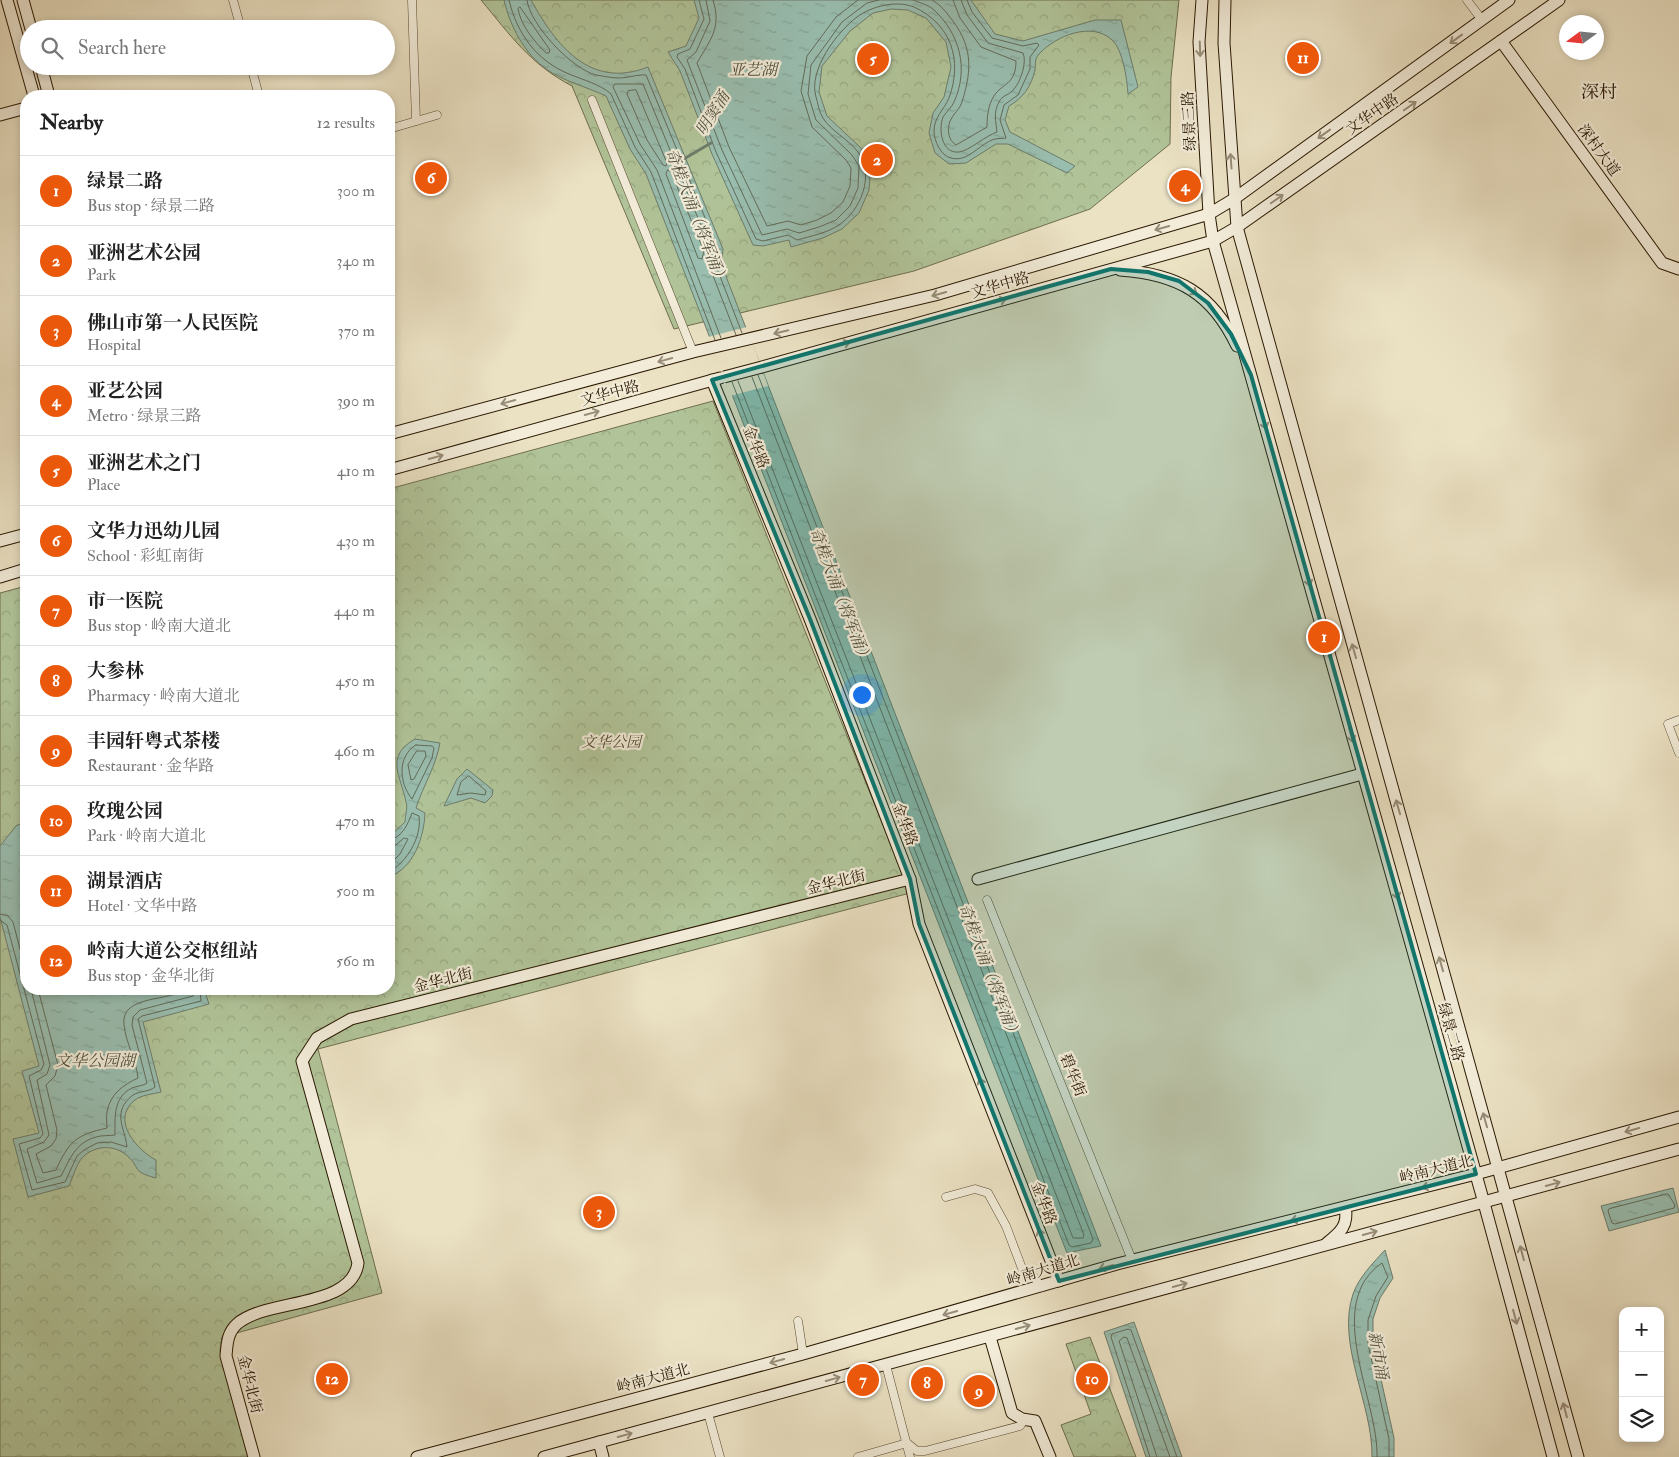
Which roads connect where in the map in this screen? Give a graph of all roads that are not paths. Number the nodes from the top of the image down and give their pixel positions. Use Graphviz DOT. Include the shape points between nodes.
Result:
graph roads {
  1 [pos="8,0"];
  2 [pos="23,0"];
  3 [pos="233,0"];
  4 [pos="412,0"];
  5 [pos="1202,0"];
  6 [pos="1225,0"];
  7 [pos="1467,0"];
  8 [pos="1510,0"];
  9 [pos="1558,0"];
  10 [pos="29,20"];
  11 [pos="238,20"];
  12 [pos="1482,20"];
  13 [pos="1501,41"];
  14 [pos="20,44"];
  15 [pos="28,75"];
  16 [pos="44,75"];
  17 [pos="253,75"];
  18 [pos="32,90"];
  19 [pos="48,90"];
  20 [pos="257,90"];
  21 [pos="592,100"];
  22 [pos="20,110"];
  23 [pos="0,115"];
  24 [pos="437,116"];
  25 [pos="416,121"];
  26 [pos="395,127"];
  27 [pos="1234,199"];
  28 [pos="1209,214"];
  29 [pos="1237,227"];
  30 [pos="1213,240"];
  31 [pos="1111,269"];
  32 [pos="1679,269"];
  33 [pos="693,352"];
  34 [pos="1251,375"];
  35 [pos="718,379"];
  36 [pos="395,432"];
  37 [pos="395,468"];
  38 [pos="20,536"];
  39 [pos="0,541"];
  40 [pos="20,571"];
  41 [pos="0,577"];
  42 [pos="1679,720"];
  43 [pos="1679,753"];
  44 [pos="1362,774"];
  45 [pos="978,878"];
  46 [pos="910,879"];
  47 [pos="987,900"];
  48 [pos="1679,1117"];
  49 [pos="1679,1149"];
  50 [pos="1498,1167"];
  51 [pos="1476,1174"];
  52 [pos="946,1197"];
  53 [pos="1506,1197"];
  54 [pos="1484,1203"];
  55 [pos="1345,1207"];
  56 [pos="1323,1246"];
  57 [pos="1132,1260"];
  58 [pos="1059,1281"];
  59 [pos="1042,1287"];
  60 [pos="798,1321"];
  61 [pos="990,1336"];
  62 [pos="803,1354"];
  63 [pos="886,1364"];
  64 [pos="708,1413"];
  65 [pos="1025,1419"];
  66 [pos="599,1442"];
  67 [pos="907,1443"];
  68 [pos="254,1457"];
  69 [pos="417,1457"];
  70 [pos="544,1457"];
  71 [pos="603,1457"];
  72 [pos="720,1457"];
  73 [pos="858,1457"];
  74 [pos="910,1457"];
  75 [pos="1050,1457"];
  76 [pos="1553,1457"];
  77 [pos="1578,1457"];
  1 -- 14 [label="main road"];
  2 -- 10 [label="main road"];
  3 -- 11 [label="street"];
  4 -- 25 [label="street"];
  5 -- 28 [label="main road, 绿景三路, one-way" via="1199,42"];
  27 -- 6 [label="main road, one-way" via="1224,43"];
  7 -- 12 [label="street"];
  8 -- 12 [label="main road, 文华中路"];
  9 -- 13 [label="main road, 文华中路"];
  12 -- 27 [label="main road, 文华中路, one-way"];
  29 -- 13 [label="main road, 文华中路, one-way"];
  13 -- 32 [label="main road, 深村大道" via="1662,263"];
  15 -- 18 [label="main road"];
  16 -- 19 [label="main road"];
  17 -- 20 [label="street"];
  21 -- 33 [label="street"];
  22 -- 23 [label="main road"];
  24 -- 25 [label="street"];
  25 -- 26 [label="street"];
  27 -- 28 [label="main road, 文华中路"];
  27 -- 29 [label="main road"];
  28 -- 30 [label="main road, 绿景三路"];
  28 -- 33 [label="main road, 文华中路, one-way" via="936,295"];
  29 -- 30 [label="main road, 文华中路"];
  50 -- 29 [label="main road, 绿景二路, one-way"];
  30 -- 31 [label="main road, 文华中路"];
  30 -- 34 [label="main road, 绿景二路"];
  31 -- 34 [label="main road, one-way" via="1148,272 1180,282 1208,303 1231,334"];
  35 -- 31 [label="main road, 文华中路, one-way, bridge"];
  33 -- 36 [label="main road, 文华中路, one-way"];
  34 -- 44 [label="main road, 绿景二路, one-way"];
  37 -- 35 [label="main road, 文华中路, one-way"];
  35 -- 46 [label="main road, 金华路"];
  38 -- 39 [label="main road"];
  40 -- 41 [label="main road"];
  42 -- 43 [label="street" via="1668,724"];
  44 -- 45 [label="main road"];
  44 -- 51 [label="main road, 绿景二路, one-way"];
  58 -- 46 [label="main road, 金华路, one-way" via="920,924"];
  46 -- 68 [label="main road, 金华北街" via="351,1018 317,1038 302,1061 358,1263 357,1273 344,1288 256,1314 236,1325 231,1332 226,1356"];
  47 -- 57 [label="street, 碧华街"];
  48 -- 50 [label="main road, 岭南大道北, one-way"];
  53 -- 49 [label="main road, one-way"];
  50 -- 51 [label="main road, 岭南大道北"];
  50 -- 53 [label="main road, 绿景二路"];
  51 -- 54 [label="main road, 绿景二路"];
  51 -- 55 [label="main road, 岭南大道北, one-way"];
  52 -- 59 [label="street" via="975,1189 988,1193 1006,1226 1023,1271 1031,1274"];
  53 -- 54 [label="main road"];
  77 -- 53 [label="main road, one-way"];
  56 -- 54 [label="main road, one-way"];
  54 -- 76 [label="main road, 绿景二路, one-way"];
  55 -- 56 [label="main road" via="1347,1218 1344,1226"];
  55 -- 57 [label="main road, 岭南大道北, one-way"];
  61 -- 56 [label="main road, one-way"];
  57 -- 58 [label="main road, 岭南大道北, one-way"];
  58 -- 59 [label="main road, 岭南大道北"];
  59 -- 62 [label="main road, 岭南大道北, one-way"];
  60 -- 62 [label="street"];
  61 -- 63 [label="main road"];
  61 -- 65 [label="main road" via="1012,1413"];
  62 -- 69 [label="main road, 岭南大道北, one-way"];
  64 -- 63 [label="main road, one-way"];
  63 -- 67 [label="street"];
  66 -- 64 [label="main road, one-way"];
  64 -- 72 [label="street"];
  65 -- 67 [label="street" via="1020,1426 925,1451 917,1451"];
  65 -- 75 [label="main road" via="1035,1421"];
  66 -- 70 [label="main road"];
  66 -- 71 [label="main road"];
  67 -- 73 [label="street"];
  67 -- 74 [label="street"];
}
